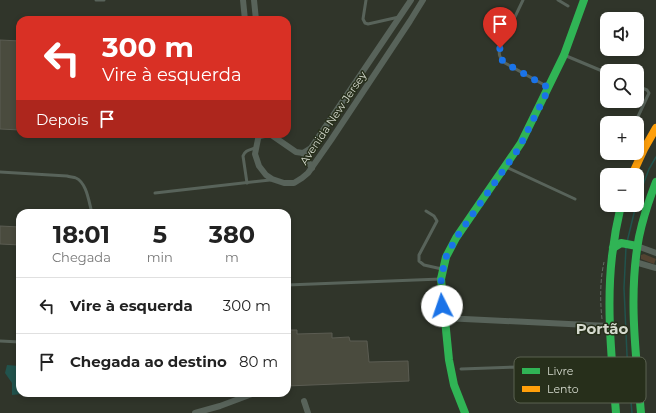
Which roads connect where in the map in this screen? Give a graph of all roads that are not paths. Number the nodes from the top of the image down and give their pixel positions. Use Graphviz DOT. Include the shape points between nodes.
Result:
graph roads {
  1 [pos="96,0"];
  2 [pos="104,0"];
  3 [pos="243,0"];
  4 [pos="366,0"];
  5 [pos="411,0"];
  6 [pos="423,0"];
  7 [pos="523,0"];
  8 [pos="558,0"];
  9 [pos="584,0"];
  10 [pos="254,3"];
  11 [pos="568,6"];
  12 [pos="244,8"];
  13 [pos="245,16"];
  14 [pos="256,16"];
  15 [pos="401,17"];
  16 [pos="410,21"];
  17 [pos="564,55"];
  18 [pos="600,70"];
  19 [pos="549,88"];
  20 [pos="644,89"];
  21 [pos="644,104"];
  22 [pos="656,128"];
  23 [pos="322,133"];
  24 [pos="259,138"];
  25 [pos="276,138"];
  26 [pos="331,140"];
  27 [pos="257,148"];
  28 [pos="303,154"];
  29 [pos="506,167"];
  30 [pos="312,168"];
  31 [pos="635,168"];
  32 [pos="0,172"];
  33 [pos="272,179"];
  34 [pos="656,182"];
  35 [pos="247,183"];
  36 [pos="155,193"];
  37 [pos="575,199"];
  38 [pos="91,209"];
  39 [pos="426,211"];
  40 [pos="620,212"];
  41 [pos="634,246"];
  42 [pos="613,248"];
  43 [pos="656,253"];
  44 [pos="635,262"];
  45 [pos="656,268"];
  46 [pos="442,269"];
  47 [pos="441,278"];
  48 [pos="291,286"];
  49 [pos="444,318"];
  50 [pos="612,329"];
  51 [pos="0,341"];
  52 [pos="16,342"];
  53 [pos="613,357"];
  54 [pos="638,357"];
  55 [pos="514,367"];
  56 [pos="461,369"];
  57 [pos="244,397"];
  58 [pos="304,401"];
  59 [pos="615,403"];
  60 [pos="640,403"];
  61 [pos="220,406"];
  62 [pos="195,413"];
  63 [pos="223,413"];
  64 [pos="308,413"];
  65 [pos="465,413"];
  66 [pos="616,413"];
  67 [pos="641,413"];
  1 -- 2 [label="lane"];
  3 -- 12 [label="street"];
  4 -- 15 [label="lane" via="363,19 365,23"];
  5 -- 15 [label="street, Avenida New Jersey"];
  6 -- 16 [label="street, Avenida New Jersey"];
  7 -- 19 [label="lane" via="498,54 505,63"];
  8 -- 11 [label="lane"];
  9 -- 17 [label="main road"];
  10 -- 12 [label="street"];
  10 -- 14 [label="street"];
  12 -- 13 [label="street"];
  15 -- 16 [label="street"];
  15 -- 23 [label="street, Avenida New Jersey"];
  16 -- 26 [label="street, Avenida New Jersey"];
  17 -- 18 [label="lane"];
  17 -- 19 [label="main road"];
  19 -- 29 [label="main road"];
  20 -- 21 [label="lane" via="649,93"];
  22 -- 31 [label="main road"];
  23 -- 26 [label="street"];
  23 -- 28 [label="street, Avenida New Jersey"];
  24 -- 27 [label="street"];
  25 -- 28 [label="street"];
  26 -- 30 [label="street, Avenida New Jersey"];
  27 -- 33 [label="street" via="259,166"];
  27 -- 35 [label="lane" via="247,151 243,156"];
  28 -- 30 [label="street"];
  29 -- 37 [label="lane"];
  29 -- 46 [label="main road" via="456,238"];
  30 -- 33 [label="street, Avenida New Jersey" via="294,183 284,184"];
  32 -- 38 [label="lane" via="67,176 77,179 82,183"];
  33 -- 35 [label="lane"];
  34 -- 41 [label="main road"];
  35 -- 36 [label="lane"];
  39 -- 46 [label="lane" via="437,221 419,255 419,261 424,265"];
  40 -- 42 [label="main road"];
  41 -- 42 [label="main road" via="621,243"];
  41 -- 43 [label="street"];
  41 -- 44 [label="main road"];
  42 -- 50 [label="main road" via="609,294"];
  44 -- 45 [label="street"];
  44 -- 54 [label="main road" via="634,300"];
  46 -- 47 [label="main road"];
  47 -- 48 [label="lane"];
  47 -- 49 [label="main road"];
  49 -- 50 [label="street"];
  49 -- 65 [label="main road" via="454,385"];
  50 -- 53 [label="main road"];
  51 -- 52 [label="lane"];
  55 -- 56 [label="lane"];
  57 -- 61 [label="street"];
  58 -- 64 [label="street"];
  59 -- 66 [label="main road"];
  60 -- 67 [label="main road"];
  61 -- 62 [label="street"];
  61 -- 63 [label="street"];
}
